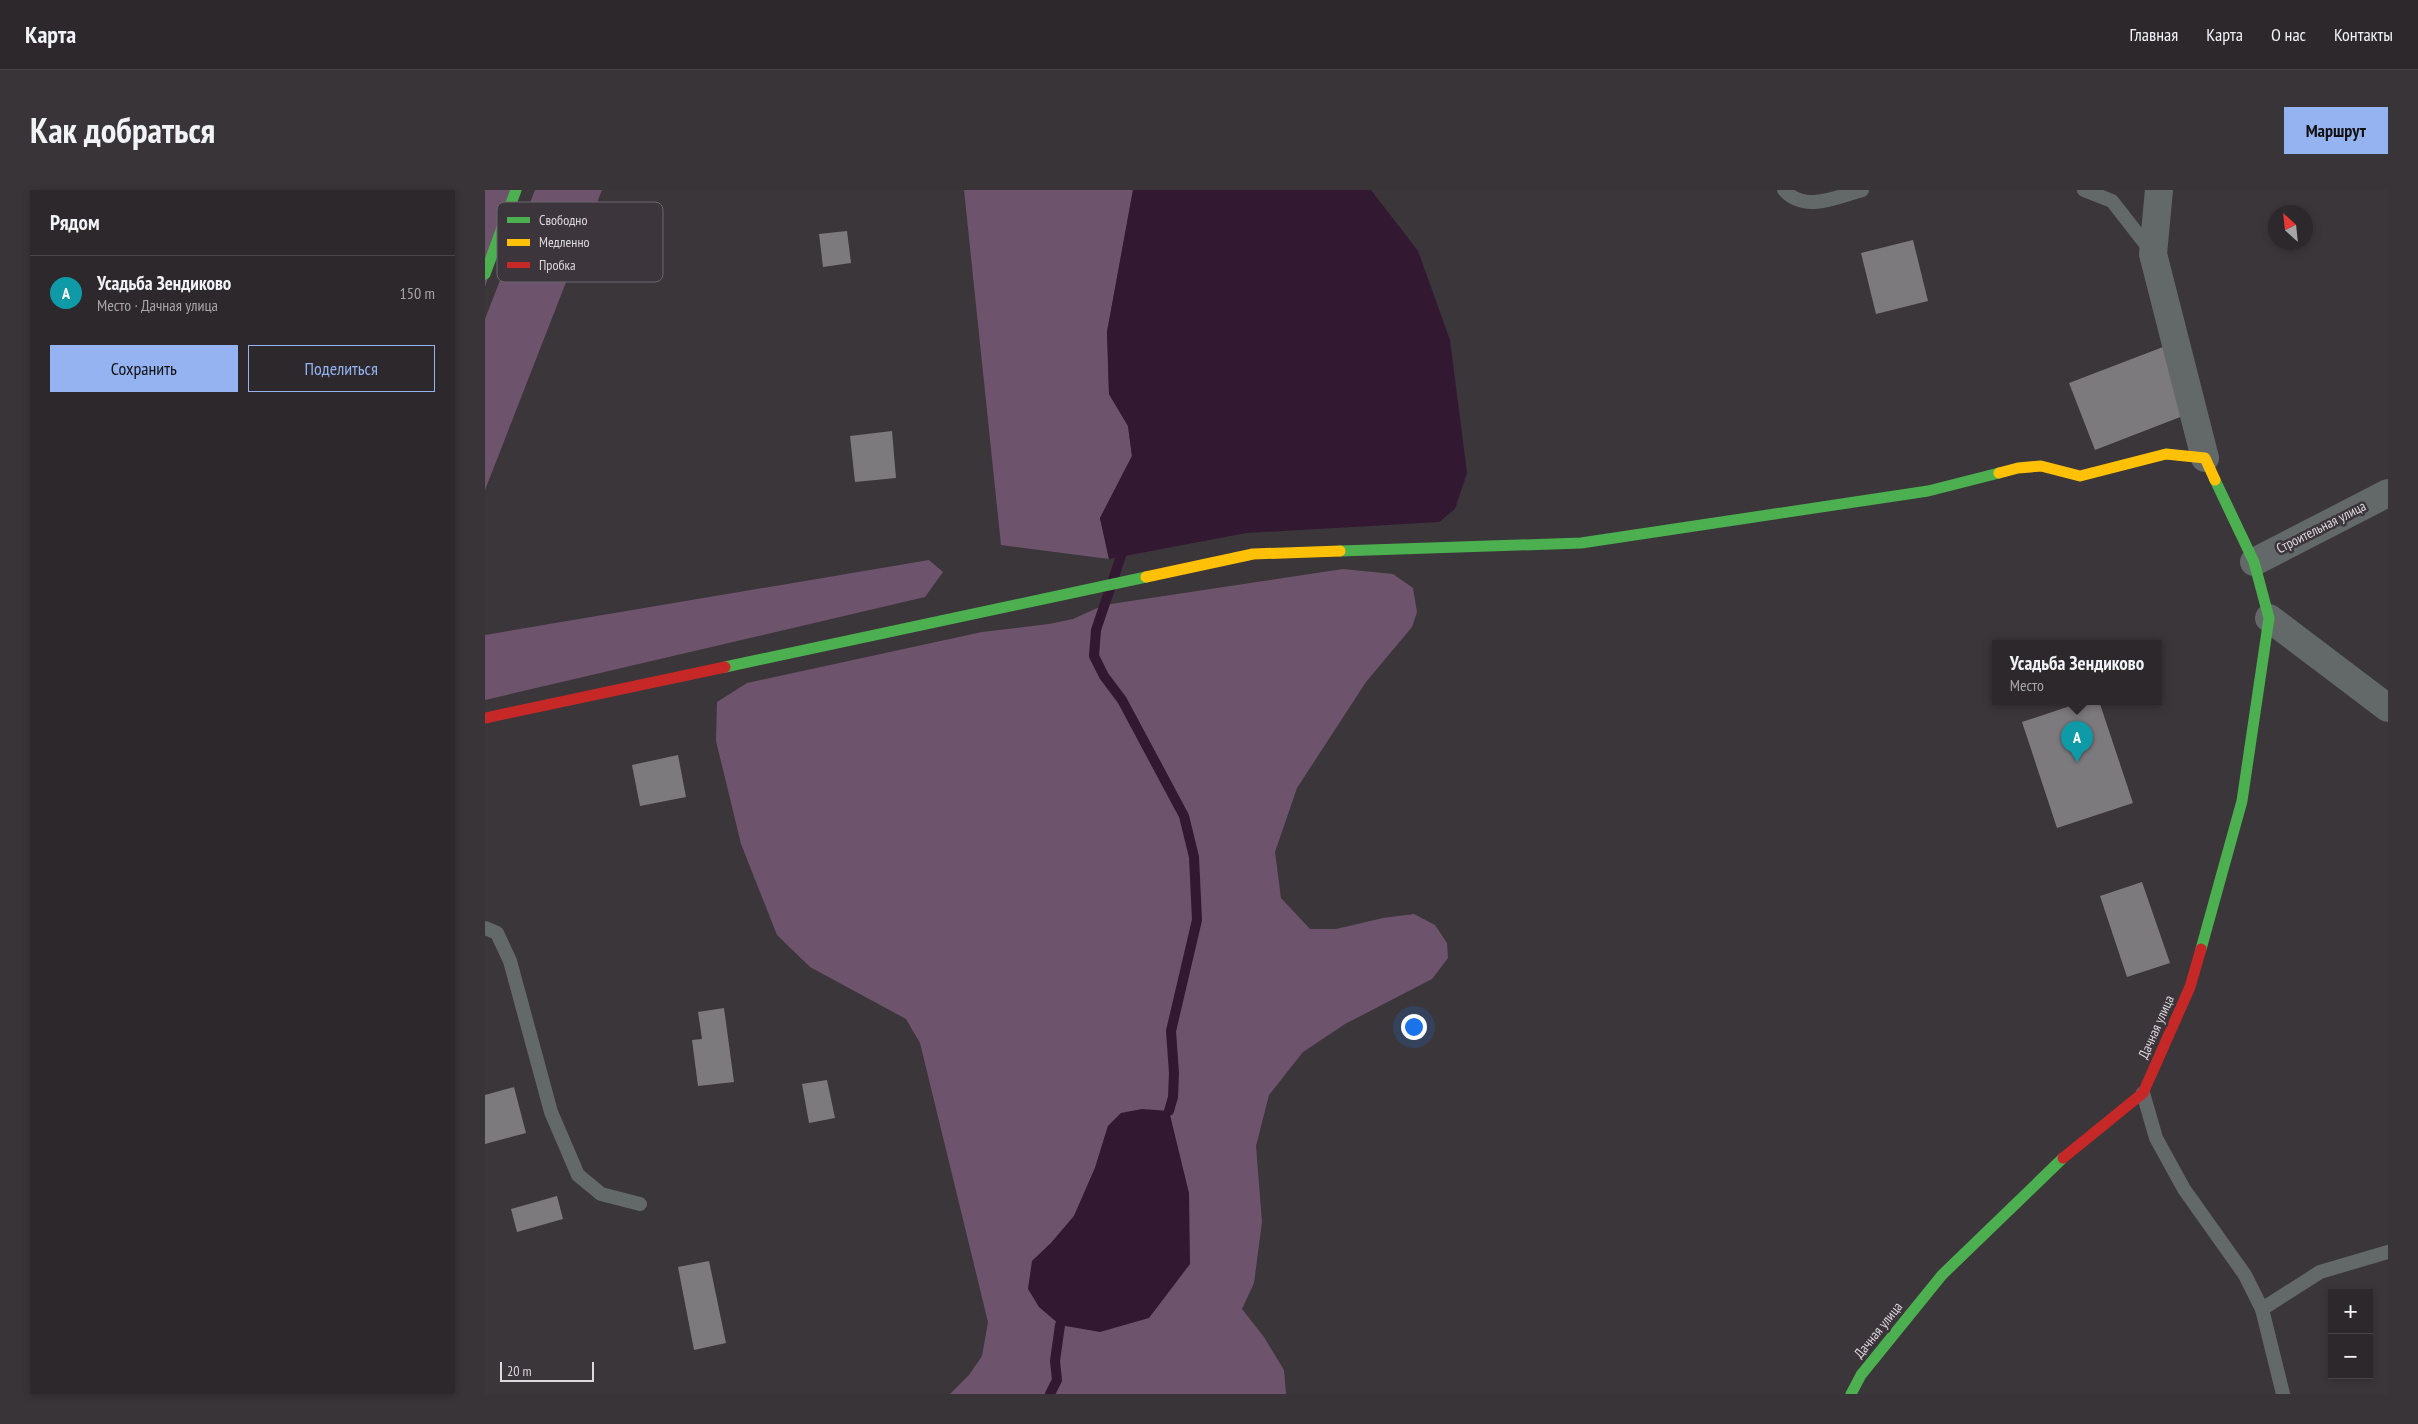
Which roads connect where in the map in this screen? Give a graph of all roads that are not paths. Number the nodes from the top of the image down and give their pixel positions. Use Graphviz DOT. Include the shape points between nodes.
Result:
graph roads {
  1 [pos="516,190"];
  2 [pos="1784,190"];
  3 [pos="1862,190"];
  4 [pos="2084,190"];
  5 [pos="2159,190"];
  6 [pos="512,202"];
  7 [pos="497,241"];
  8 [pos="2153,254"];
  9 [pos="485,274"];
  10 [pos="2205,458"];
  11 [pos="2388,493"];
  12 [pos="2254,562"];
  13 [pos="2269,618"];
  14 [pos="2388,708"];
  15 [pos="485,718"];
  16 [pos="485,928"];
  17 [pos="2143,1093"];
  18 [pos="640,1204"];
  19 [pos="2388,1252"];
  20 [pos="2262,1309"];
  21 [pos="1851,1394"];
  22 [pos="2283,1394"];
  1 -- 6 [label="street"];
  2 -- 3 [label="lane" via="1789,196 1813,204"];
  4 -- 8 [label="lane" via="2111,201"];
  5 -- 8 [label="street"];
  7 -- 9 [label="street"];
  8 -- 10 [label="street"];
  10 -- 12 [label="street, Дачная улица"];
  10 -- 15 [label="street" via="2166,454 2080,476 2041,466 2018,468 1928,491 1581,543 1253,554"];
  11 -- 12 [label="street, Строительная улица"];
  12 -- 13 [label="street, Дачная улица"];
  13 -- 14 [label="street"];
  13 -- 17 [label="street, Дачная улица" via="2242,801 2190,987"];
  16 -- 18 [label="lane" via="497,933 509,961 551,1112 578,1175 601,1194"];
  17 -- 20 [label="lane" via="2156,1138 2184,1188 2245,1275"];
  17 -- 21 [label="street, Дачная улица" via="2075,1146 1941,1275 1861,1375"];
  19 -- 20 [label="lane" via="2320,1272"];
  20 -- 22 [label="lane"];
}
